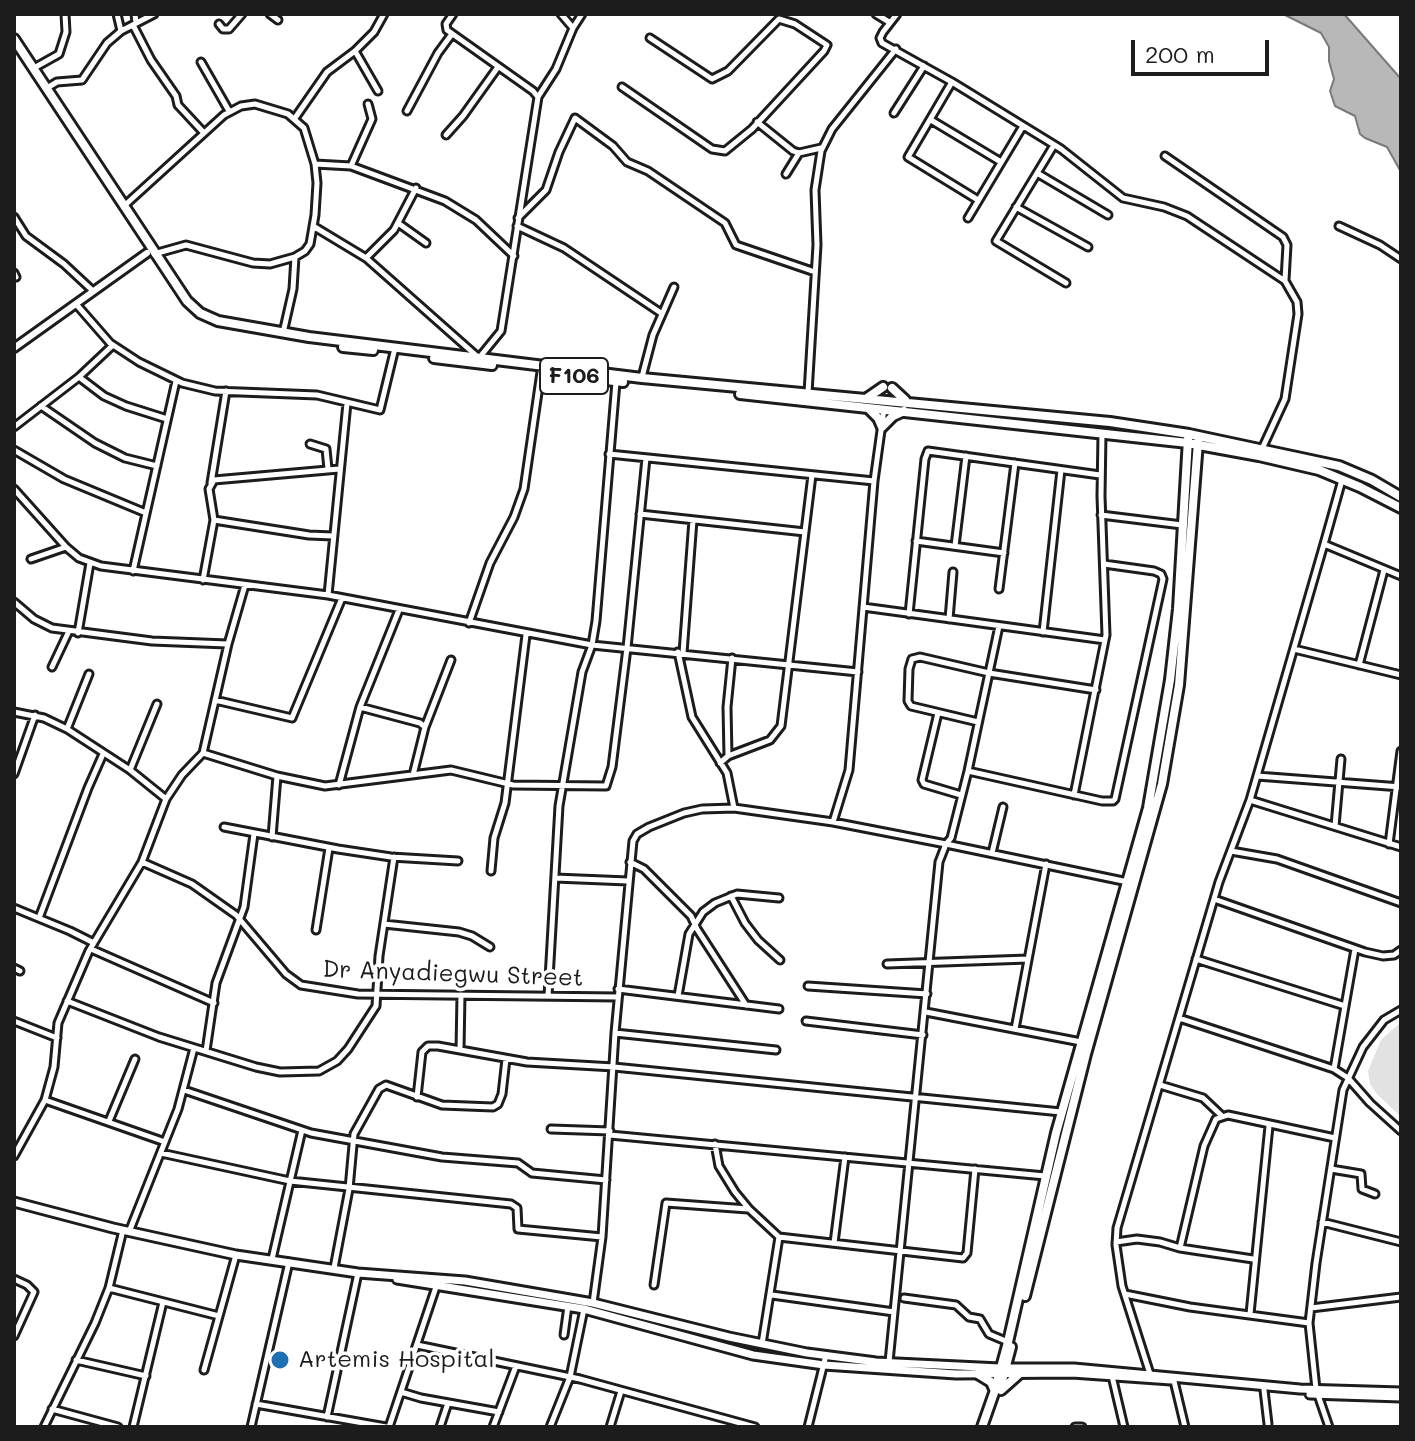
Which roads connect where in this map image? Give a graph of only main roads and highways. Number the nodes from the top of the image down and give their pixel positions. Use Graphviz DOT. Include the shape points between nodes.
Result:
graph roads {
  1 [pos="14,39"];
  2 [pos="14,48"];
  3 [pos="151,253"];
  4 [pos="310,340"];
  5 [pos="395,350"];
  6 [pos="565,372"];
  7 [pos="691,386"];
  8 [pos="867,403"];
  9 [pos="907,407"];
  10 [pos="1193,440"];
  11 [pos="1261,452"];
  12 [pos="1401,497"];
  13 [pos="1401,508"];
  14 [pos="1131,883"];
  15 [pos="1071,1096"];
  16 [pos="14,1202"];
  17 [pos="375,1274"];
  18 [pos="465,1286"];
  19 [pos="643,1321"];
  20 [pos="1003,1371"];
  21 [pos="978,1374"];
  22 [pos="1019,1374"];
  23 [pos="1317,1392"];
  24 [pos="996,1393"];
  25 [pos="1401,1394"];
  26 [pos="985,1427"];
  1 -- 3 [label="main road, F106"];
  2 -- 3 [label="main road, F106"];
  3 -- 4 [label="main road, F106" via="200,313 236,326"];
  3 -- 4 [label="main road, F106" via="197,318 235,331"];
  4 -- 5 [label="main road, F106"];
  5 -- 6 [label="main road, F106"];
  5 -- 6 [label="main road, F106"];
  6 -- 7 [label="main road, F106"];
  6 -- 7 [label="main road, F106"];
  7 -- 8 [label="main road, F106"];
  7 -- 8 [label="main road, F106" via="808,393"];
  8 -- 9 [label="main road, F106"];
  8 -- 9 [label="main road" via="887,388"];
  8 -- 9 [label="main road" via="882,427"];
  9 -- 10 [label="main road, F106"];
  9 -- 10 [label="main road, F106" via="1104,422"];
  10 -- 11 [label="main road, F106"];
  10 -- 14 [label="main road" via="1161,743"];
  10 -- 14 [label="main road" via="1179,685 1162,784"];
  11 -- 12 [label="main road, F106" via="1351,470"];
  11 -- 13 [label="main road, F106" via="1342,479"];
  14 -- 15 [label="main road"];
  14 -- 15 [label="main road" via="1082,1042"];
  15 -- 20 [label="main road"];
  15 -- 20 [label="main road" via="1045,1176"];
  16 -- 17 [label="main road" via="236,1255"];
  17 -- 18 [label="main road"];
  17 -- 18 [label="main road" via="436,1287"];
  18 -- 19 [label="main road"];
  18 -- 19 [label="main road" via="593,1303"];
  19 -- 20 [label="main road" via="826,1355"];
  19 -- 21 [label="main road" via="753,1355"];
  20 -- 21 [label="main road"];
  20 -- 22 [label="main road"];
  20 -- 23 [label="main road" via="1074,1368"];
  20 -- 24 [label="main road"];
  21 -- 24 [label="main road"];
  22 -- 23 [label="main road" via="1072,1373"];
  22 -- 24 [label="main road"];
  23 -- 25 [label="main road"];
  24 -- 26 [label="main road"];
}
